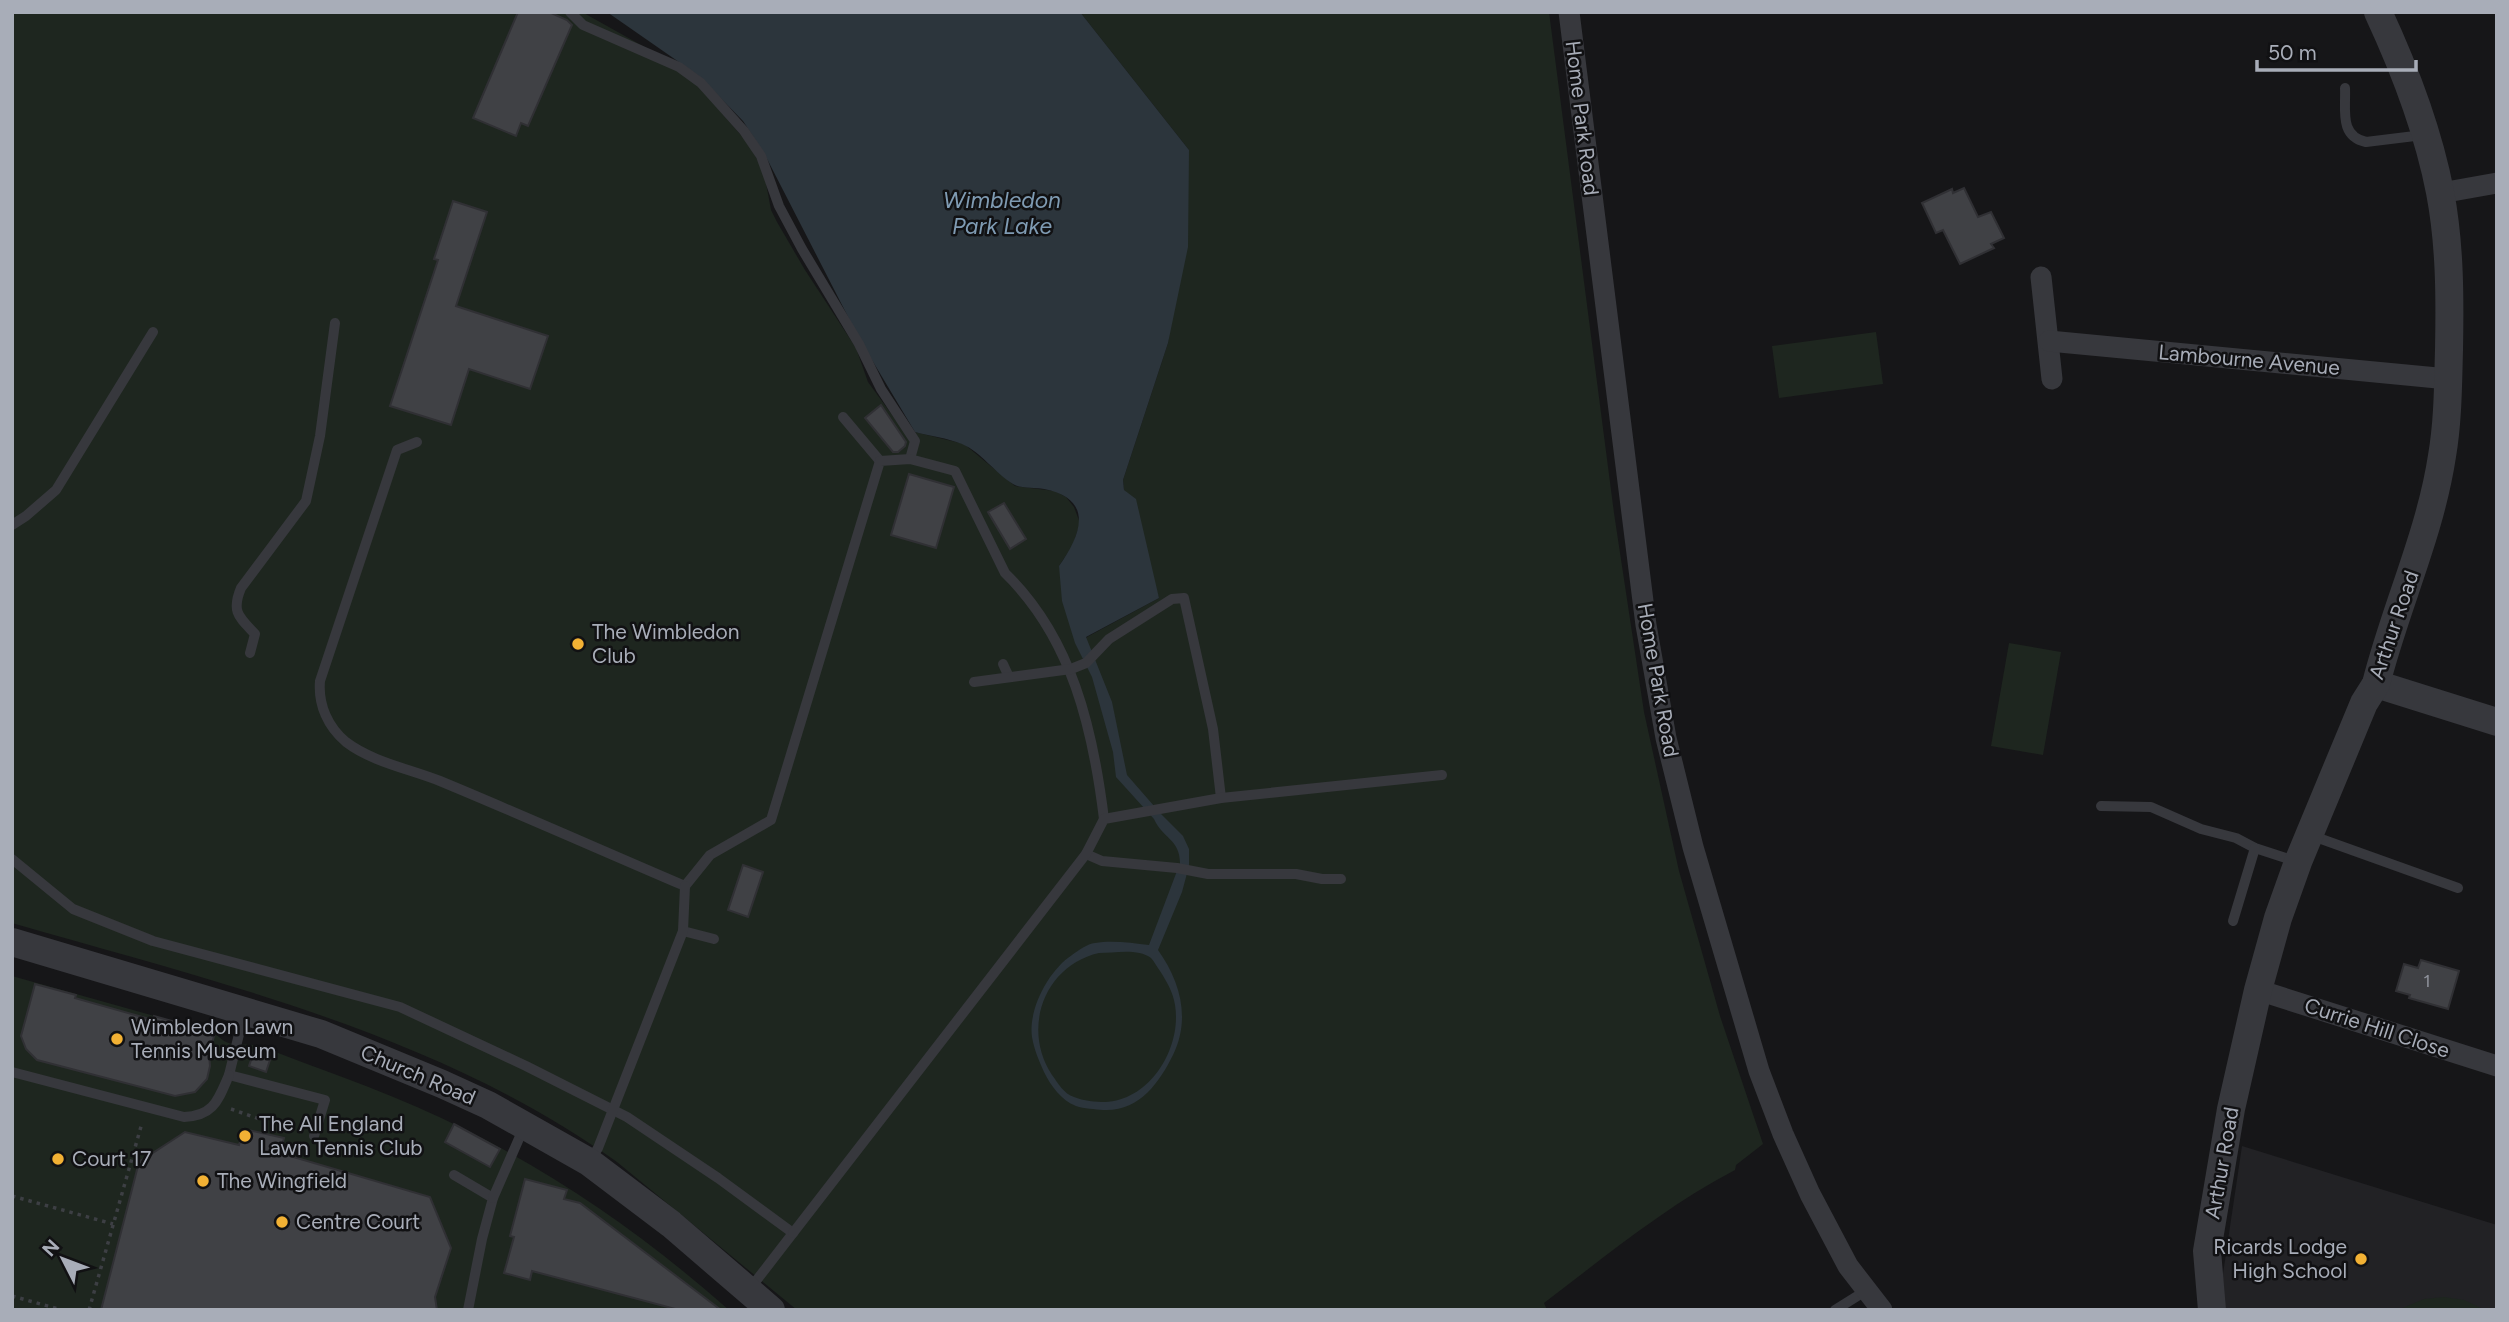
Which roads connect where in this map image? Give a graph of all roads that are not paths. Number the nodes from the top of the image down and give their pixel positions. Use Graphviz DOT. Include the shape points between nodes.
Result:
graph roads {
  1 [pos="570,12"];
  2 [pos="1569,12"];
  3 [pos="2378,12"];
  4 [pos="2344,88"];
  5 [pos="2426,134"];
  6 [pos="2497,183"];
  7 [pos="2441,193"];
  8 [pos="2041,277"];
  9 [pos="335,323"];
  10 [pos="153,332"];
  11 [pos="2049,341"];
  12 [pos="2052,379"];
  13 [pos="2448,379"];
  14 [pos="843,417"];
  15 [pos="417,442"];
  16 [pos="910,459"];
  17 [pos="880,461"];
  18 [pos="12,525"];
  19 [pos="250,653"];
  20 [pos="1003,664"];
  21 [pos="1071,669"];
  22 [pos="1009,677"];
  23 [pos="974,682"];
  24 [pos="2376,684"];
  25 [pos="2497,722"];
  26 [pos="1442,775"];
  27 [pos="1221,799"];
  28 [pos="2101,806"];
  29 [pos="1104,819"];
  30 [pos="2308,834"];
  31 [pos="2255,848"];
  32 [pos="1086,854"];
  33 [pos="12,859"];
  34 [pos="2298,862"];
  35 [pos="1341,879"];
  36 [pos="685,886"];
  37 [pos="2458,888"];
  38 [pos="2233,921"];
  39 [pos="683,931"];
  40 [pos="714,939"];
  41 [pos="12,942"];
  42 [pos="2258,990"];
  43 [pos="245,1011"];
  44 [pos="2497,1066"];
  45 [pos="12,1072"];
  46 [pos="229,1075"];
  47 [pos="613,1111"];
  48 [pos="525,1125"];
  49 [pos="314,1136"];
  50 [pos="589,1162"];
  51 [pos="454,1175"];
  52 [pos="494,1198"];
  53 [pos="793,1233"];
  54 [pos="749,1290"];
  55 [pos="1867,1290"];
  56 [pos="468,1310"];
  57 [pos="771,1310"];
  58 [pos="1835,1310"];
  59 [pos="1882,1310"];
  60 [pos="2212,1310"];
  1 -- 16 [label="lane" via="583,25 680,67 701,83 744,131 761,156 779,206 802,249 915,441"];
  2 -- 55 [label="street, Home Park Road" via="1646,625 1666,738 1759,1071 1810,1194 1848,1266"];
  3 -- 5 [label="street, Arthur Road"];
  4 -- 5 [label="lane" via="2346,127 2358,141"];
  5 -- 7 [label="street, Arthur Road"];
  6 -- 7 [label="street"];
  7 -- 13 [label="street, Arthur Road" via="2450,287"];
  8 -- 11 [label="street"];
  9 -- 19 [label="lane" via="306,501 241,588 235,603 238,616 255,634"];
  10 -- 18 [label="lane" via="56,490"];
  11 -- 12 [label="street"];
  11 -- 13 [label="street, Lambourne Avenue"];
  13 -- 24 [label="street, Arthur Road" via="2442,456 2421,545"];
  14 -- 17 [label="lane"];
  15 -- 36 [label="lane" via="397,450 328,653 318,696 326,717 344,740 362,752"];
  16 -- 17 [label="lane"];
  16 -- 21 [label="lane" via="955,471 1005,572 1048,626"];
  17 -- 36 [label="lane" via="771,820 710,855"];
  20 -- 22 [label="lane"];
  21 -- 22 [label="lane"];
  21 -- 27 [label="lane" via="1086,663 1109,639 1153,610 1171,599 1184,598 1213,729"];
  21 -- 29 [label="lane" via="1093,751"];
  22 -- 23 [label="lane"];
  24 -- 25 [label="street"];
  24 -- 30 [label="street, Arthur Road"];
  26 -- 27 [label="lane"];
  27 -- 29 [label="lane"];
  28 -- 31 [label="lane" via="2151,807"];
  29 -- 32 [label="lane"];
  30 -- 34 [label="street, Arthur Road"];
  30 -- 37 [label="lane"];
  31 -- 34 [label="lane"];
  31 -- 38 [label="lane"];
  32 -- 35 [label="lane" via="1102,861 1208,874"];
  32 -- 53 [label="lane"];
  33 -- 47 [label="lane" via="73,909 153,941 400,1007"];
  34 -- 42 [label="street, Arthur Road"];
  36 -- 39 [label="lane"];
  39 -- 40 [label="lane"];
  39 -- 47 [label="lane"];
  41 -- 43 [label="street, Church Road"];
  42 -- 44 [label="street, Currie Hill Close"];
  42 -- 60 [label="street, Arthur Road" via="2231,1109 2207,1251"];
  43 -- 46 [label="lane"];
  43 -- 48 [label="street, Church Road" via="321,1034 398,1065"];
  45 -- 46 [label="lane" via="184,1117 206,1113"];
  46 -- 49 [label="lane" via="325,1100"];
  47 -- 50 [label="lane"];
  47 -- 53 [label="lane"];
  48 -- 50 [label="street, Church Road"];
  48 -- 52 [label="lane"];
  50 -- 54 [label="street, Church Road"];
  51 -- 52 [label="lane"];
  52 -- 56 [label="lane"];
  53 -- 54 [label="lane"];
  54 -- 57 [label="street, Church Road"];
  55 -- 58 [label="lane"];
  55 -- 59 [label="street, Home Park Road"];
}
